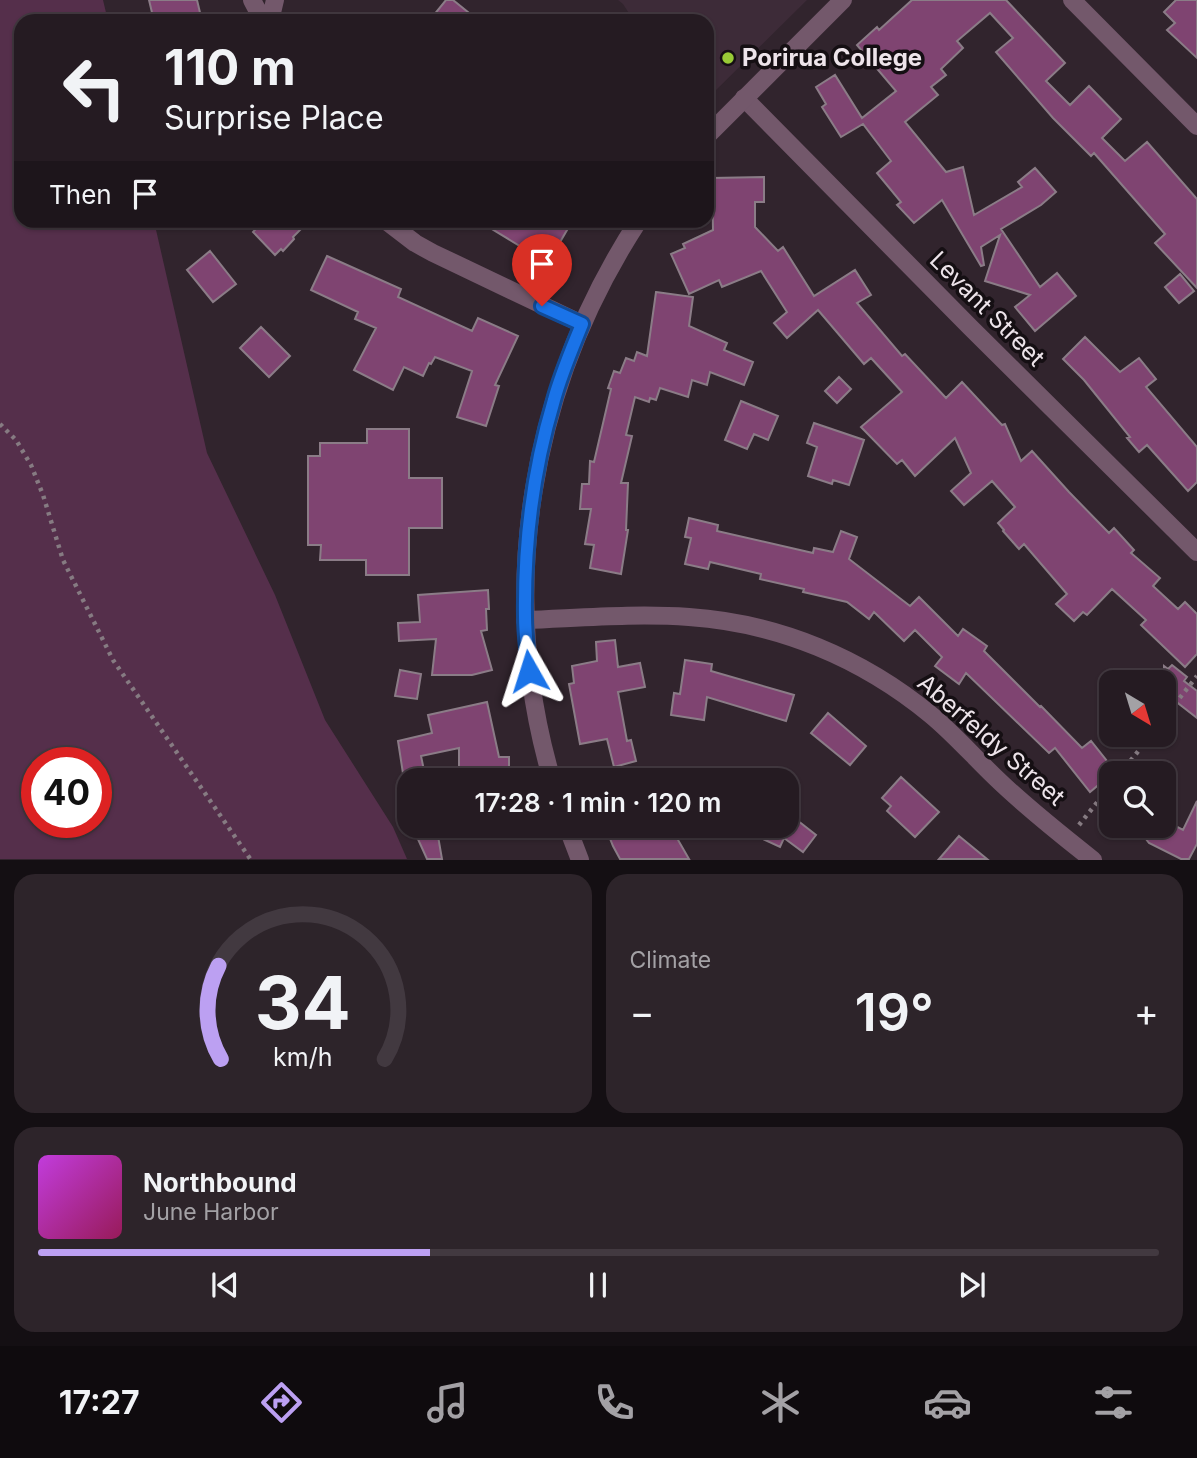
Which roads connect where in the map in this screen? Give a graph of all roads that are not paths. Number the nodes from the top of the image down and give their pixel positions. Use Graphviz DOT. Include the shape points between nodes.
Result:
graph roads {
  1 [pos="843,0"];
  2 [pos="1072,0"];
  3 [pos="744,98"];
  4 [pos="1197,126"];
  5 [pos="714,129"];
  6 [pos="395,228"];
  7 [pos="634,228"];
  8 [pos="582,324"];
  9 [pos="1197,552"];
  10 [pos="524,620"];
  11 [pos="549,768"];
  12 [pos="572,838"];
  13 [pos="580,859"];
  14 [pos="1093,859"];
  1 -- 3 [label="street"];
  2 -- 4 [label="street"];
  3 -- 5 [label="street"];
  3 -- 9 [label="street, Levant Street"];
  6 -- 8 [label="street" via="433,253"];
  7 -- 8 [label="street"];
  8 -- 10 [label="street" via="554,400 534,488"];
  10 -- 11 [label="street" via="537,720"];
  10 -- 14 [label="street, Aberfeldy Street" via="689,617 765,628 823,649 871,673 932,716 998,780"];
  12 -- 13 [label="street"];
}
